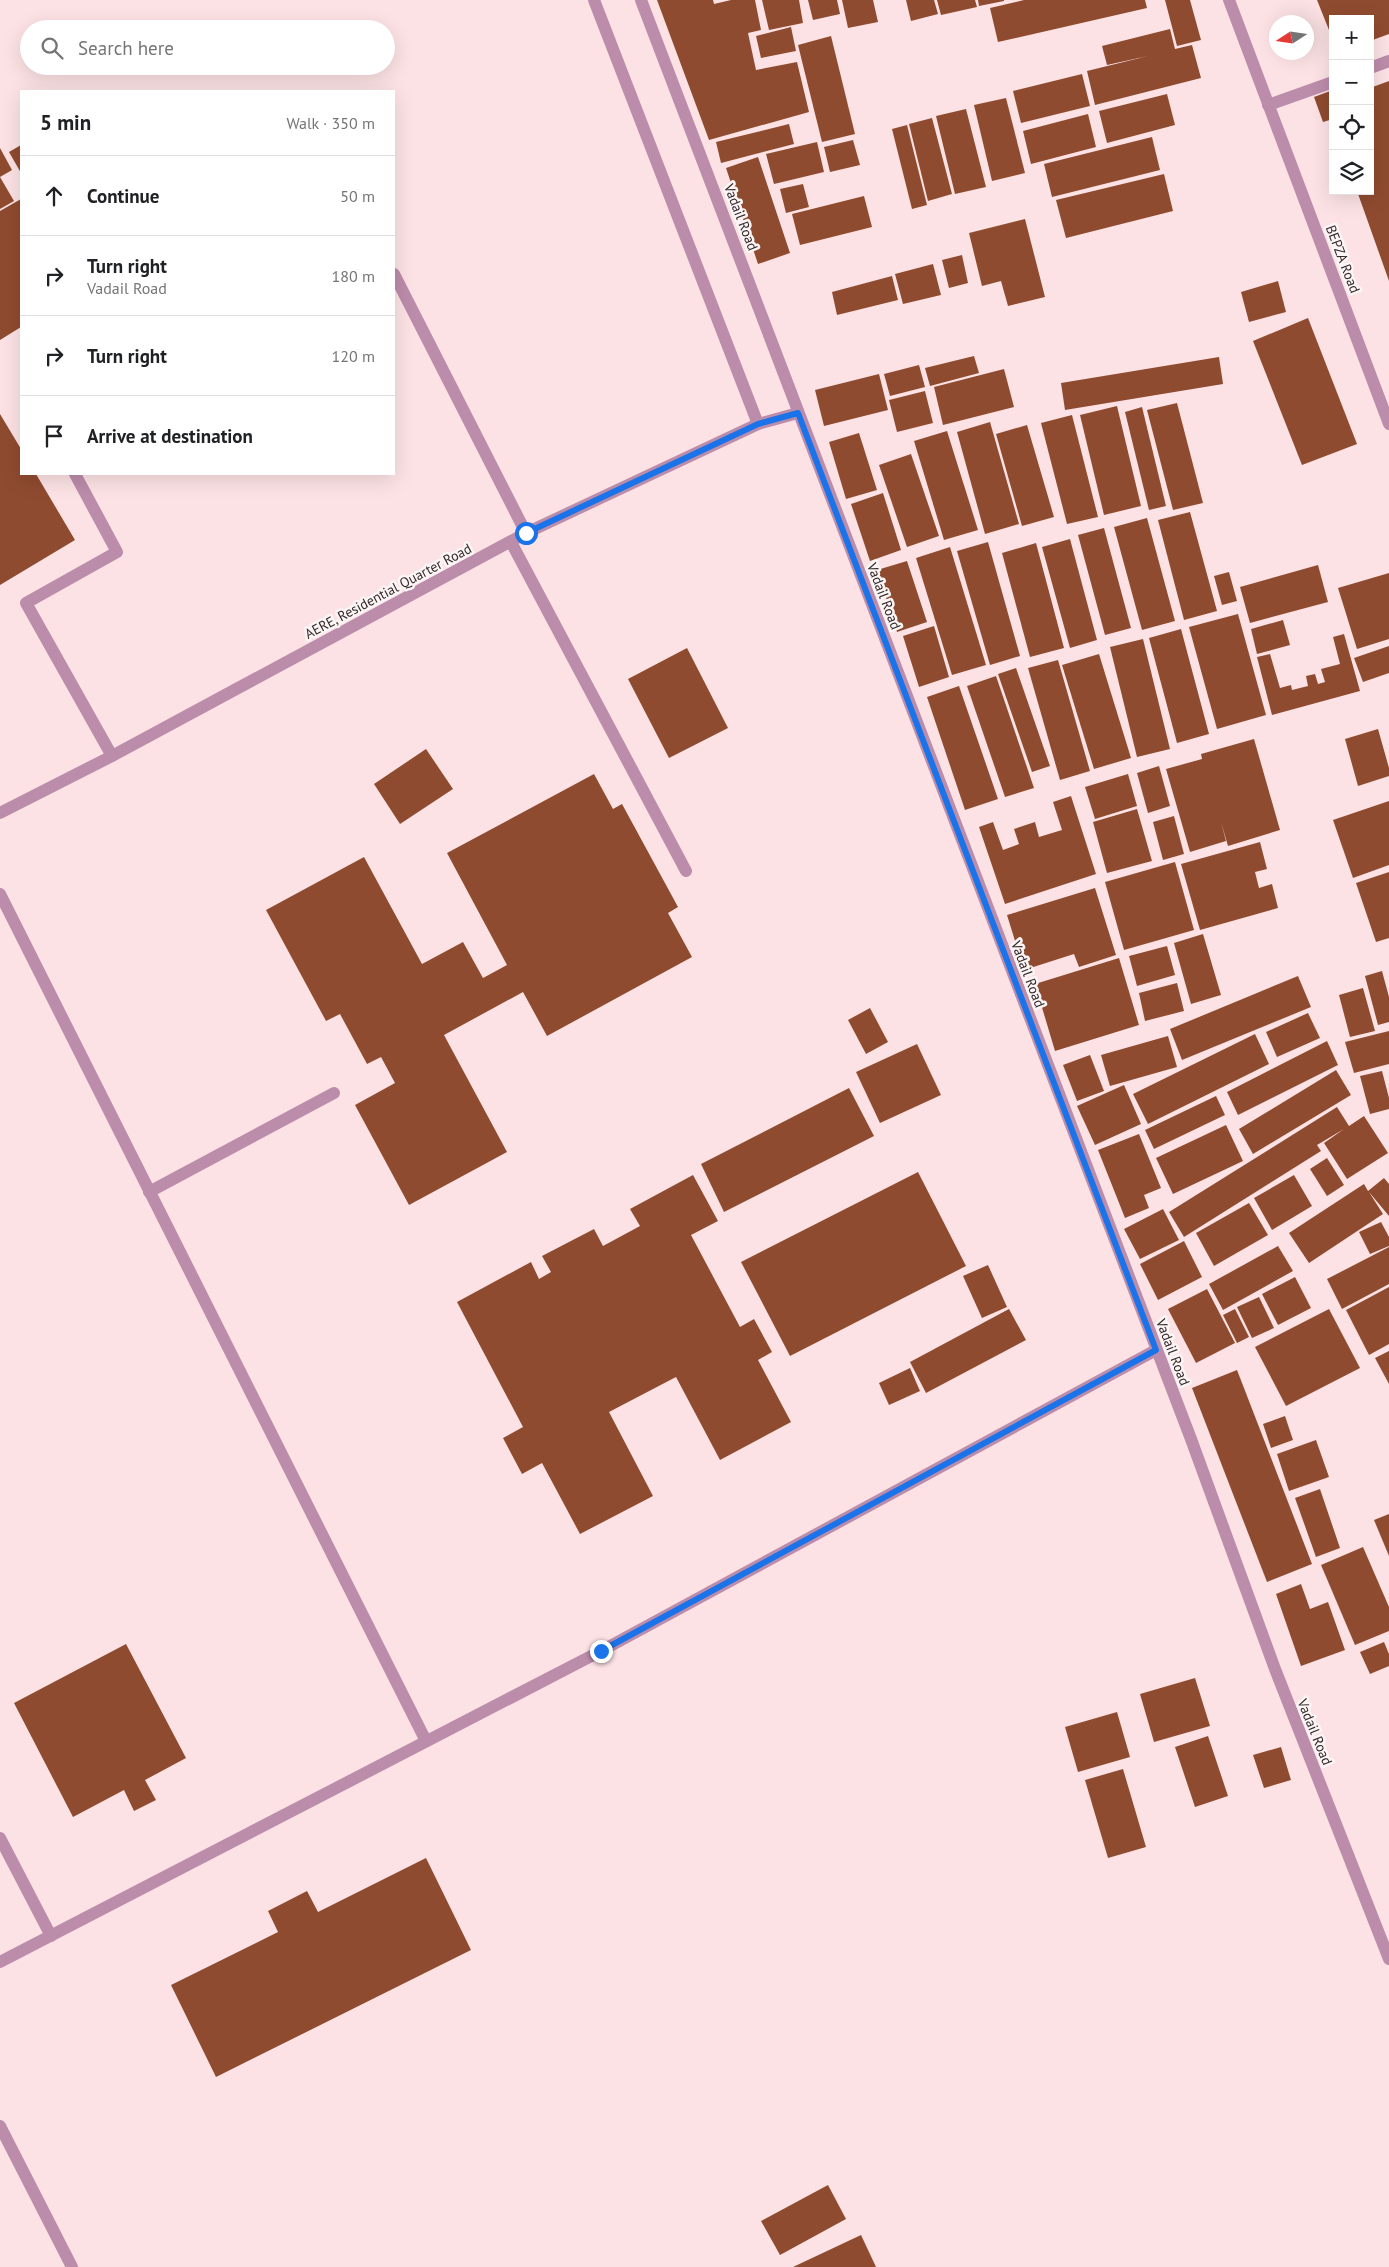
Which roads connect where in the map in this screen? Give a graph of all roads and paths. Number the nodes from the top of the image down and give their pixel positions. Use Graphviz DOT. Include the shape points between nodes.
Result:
graph roads {
  1 [pos="594,0"];
  2 [pos="641,0"];
  3 [pos="1229,0"];
  4 [pos="1389,61"];
  5 [pos="1374,67"];
  6 [pos="1329,83"];
  7 [pos="1268,105"];
  8 [pos="395,276"];
  9 [pos="798,413"];
  10 [pos="758,424"];
  11 [pos="1389,424"];
  12 [pos="76,475"];
  13 [pos="526,533"];
  14 [pos="511,542"];
  15 [pos="112,756"];
  16 [pos="0,813"];
  17 [pos="686,871"];
  18 [pos="0,894"];
  19 [pos="334,1093"];
  20 [pos="149,1192"];
  21 [pos="1156,1350"];
  22 [pos="426,1741"];
  23 [pos="0,1838"];
  24 [pos="51,1936"];
  25 [pos="1389,1959"];
  26 [pos="0,1962"];
  27 [pos="0,2126"];
  28 [pos="72,2267"];
  1 -- 10 [label="street"];
  2 -- 9 [label="street, Vadail Road"];
  3 -- 7 [label="street, BEPZA Road"];
  4 -- 5 [label="street"];
  6 -- 7 [label="street"];
  7 -- 11 [label="street, BEPZA Road"];
  8 -- 13 [label="street"];
  9 -- 10 [label="street, AERE, Residential Quarter Road"];
  9 -- 21 [label="street, Vadail Road"];
  10 -- 13 [label="street, AERE, Residential Quarter Road"];
  12 -- 15 [label="street" via="117,552 26,603"];
  13 -- 14 [label="street, AERE, Residential Quarter Road"];
  14 -- 15 [label="street, AERE, Residential Quarter Road"];
  14 -- 17 [label="street"];
  15 -- 16 [label="street, AERE, Residential Quarter Road"];
  18 -- 20 [label="street"];
  19 -- 20 [label="street"];
  20 -- 22 [label="street"];
  21 -- 22 [label="street" via="601,1651"];
  21 -- 25 [label="street, Vadail Road" via="1274,1670"];
  22 -- 24 [label="street"];
  23 -- 24 [label="street"];
  24 -- 26 [label="street"];
  27 -- 28 [label="street"];
}
